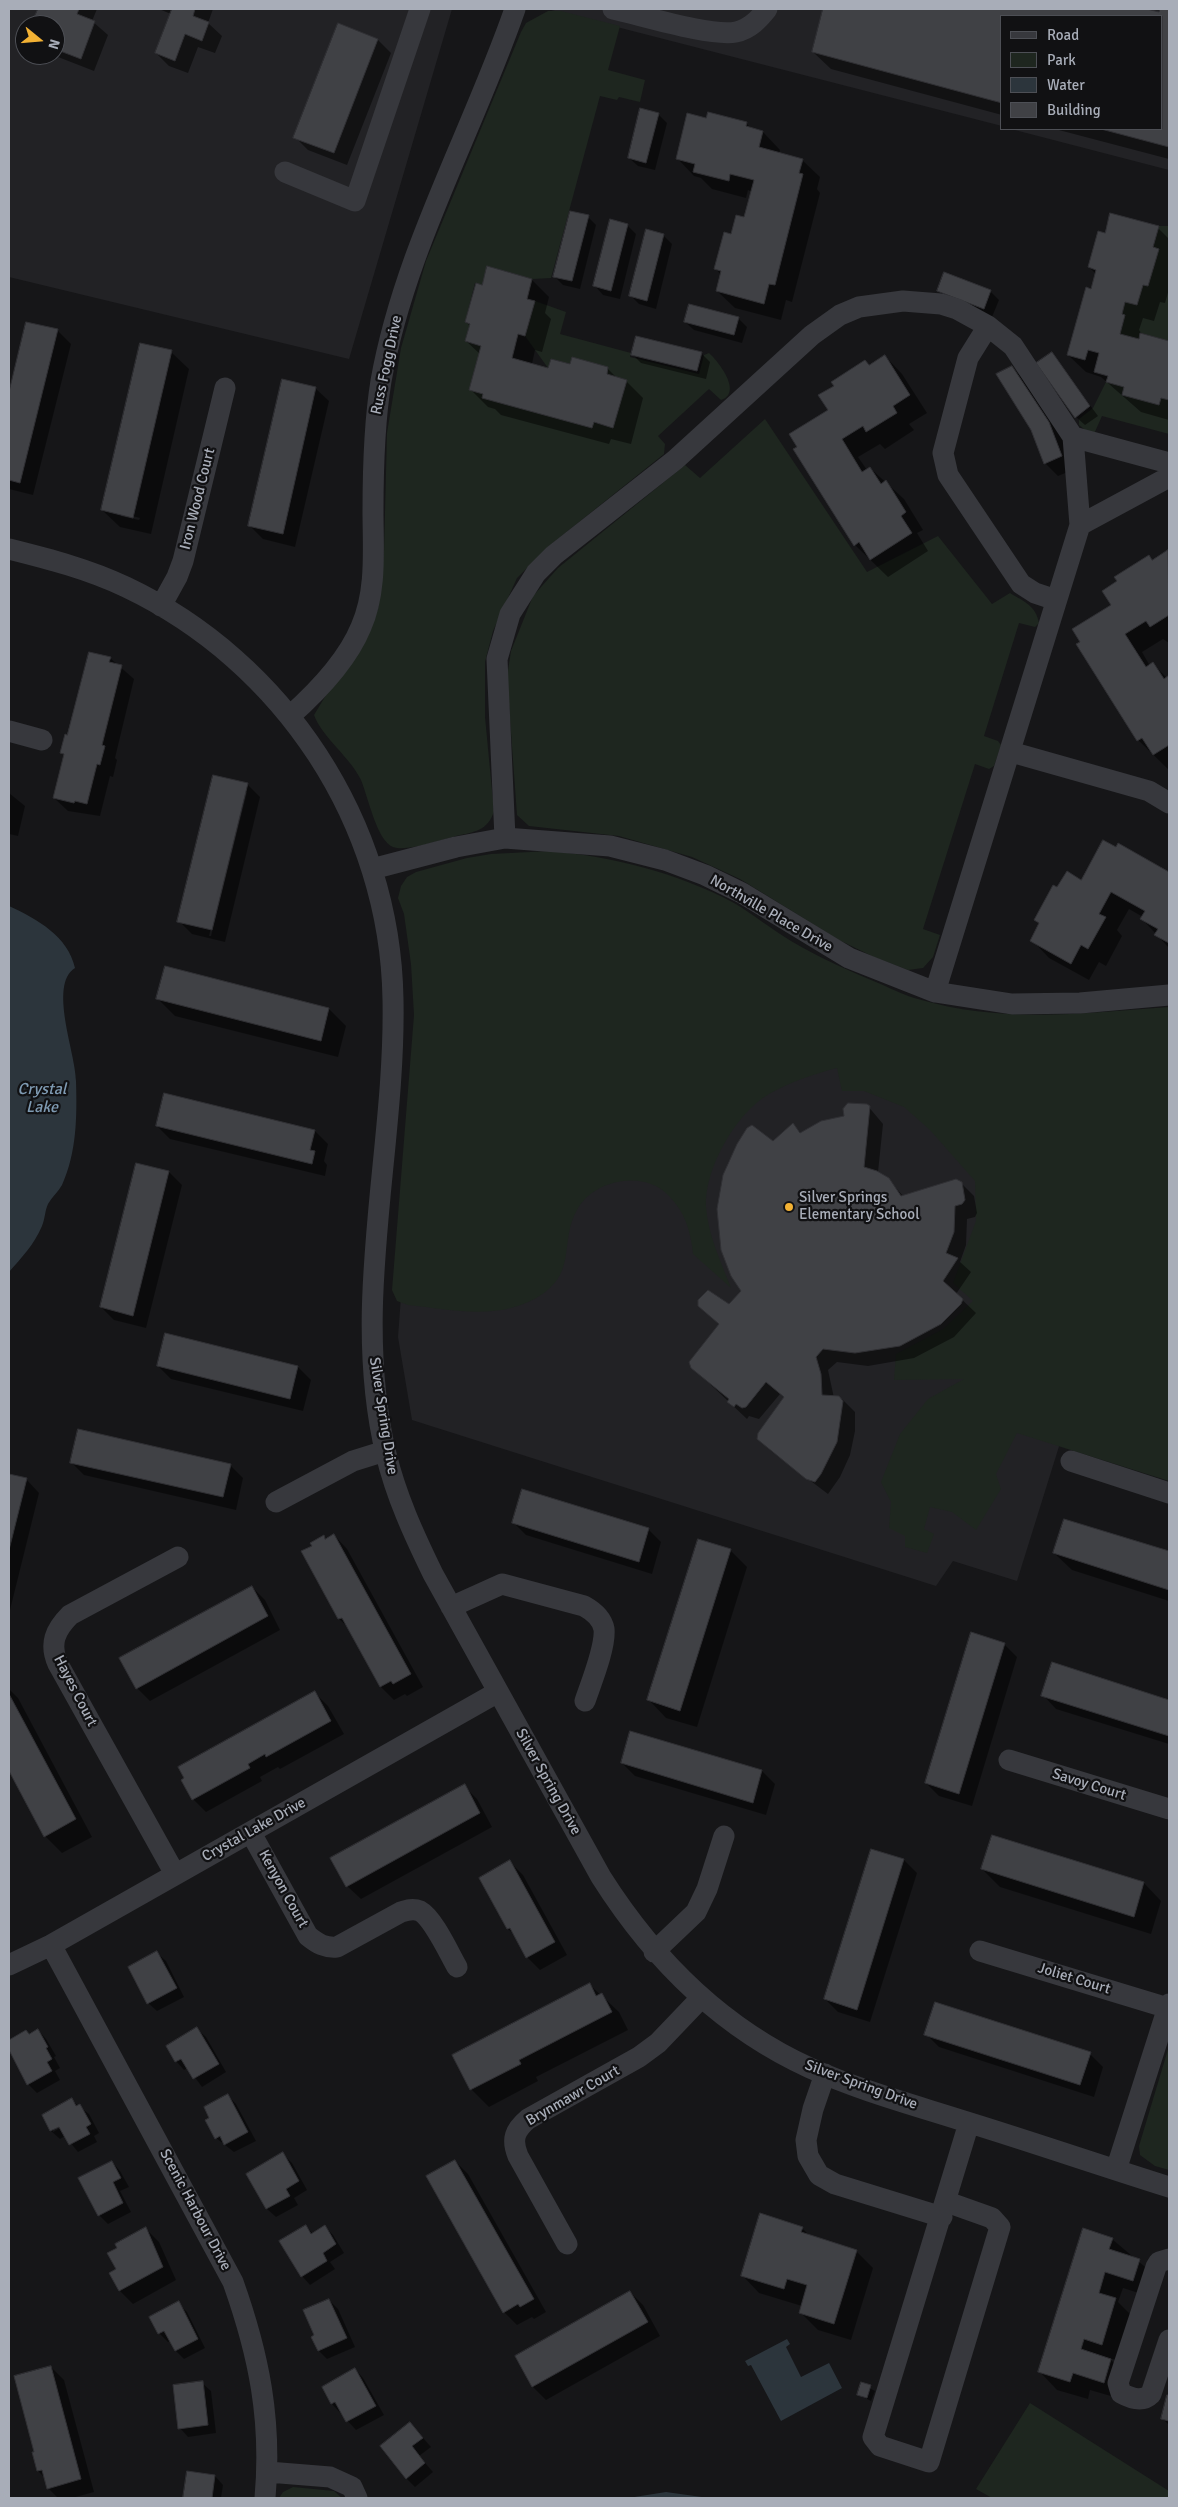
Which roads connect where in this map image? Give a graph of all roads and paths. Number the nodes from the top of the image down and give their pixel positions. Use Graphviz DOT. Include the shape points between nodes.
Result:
graph roads {
  1 [pos="420,9"];
  2 [pos="515,9"];
  3 [pos="614,9"];
  4 [pos="767,9"];
  5 [pos="285,172"];
  6 [pos="988,326"];
  7 [pos="225,388"];
  8 [pos="1073,438"];
  9 [pos="1169,463"];
  10 [pos="1169,477"];
  11 [pos="1080,525"];
  12 [pos="9,549"];
  13 [pos="1056,600"];
  14 [pos="161,606"];
  15 [pos="290,716"];
  16 [pos="9,731"];
  17 [pos="42,740"];
  18 [pos="1011,752"];
  19 [pos="1169,803"];
  20 [pos="505,838"];
  21 [pos="372,869"];
  22 [pos="935,992"];
  23 [pos="1169,994"];
  24 [pos="385,1451"];
  25 [pos="1071,1461"];
  26 [pos="1169,1493"];
  27 [pos="276,1502"];
  28 [pos="178,1557"];
  29 [pos="451,1607"];
  30 [pos="498,1692"];
  31 [pos="585,1701"];
  32 [pos="1009,1760"];
  33 [pos="1169,1809"];
  34 [pos="251,1833"];
  35 [pos="724,1836"];
  36 [pos="174,1874"];
  37 [pos="51,1945"];
  38 [pos="980,1951"];
  39 [pos="654,1952"];
  40 [pos="9,1965"];
  41 [pos="457,1967"];
  42 [pos="701,1998"];
  43 [pos="1169,2006"];
  44 [pos="825,2074"];
  45 [pos="970,2123"];
  46 [pos="1116,2170"];
  47 [pos="1169,2187"];
  48 [pos="944,2209"];
  49 [pos="567,2244"];
  50 [pos="1169,2259"];
  51 [pos="1169,2340"];
  52 [pos="268,2472"];
  53 [pos="266,2498"];
  54 [pos="357,2498"];
  1 -- 5 [label="street" via="355,201"];
  2 -- 15 [label="street, Russ Fogg Drive" via="423,239 391,336 373,454 373,566 368,607 350,649 319,689"];
  3 -- 4 [label="street" via="729,33 749,27"];
  6 -- 8 [label="street" via="1012,346"];
  6 -- 13 [label="street" via="968,358 943,453 944,464 948,475 1021,584"];
  6 -- 20 [label="street" via="957,309 922,302 876,304 840,315 812,335 674,460 554,555 536,573 510,614 497,659"];
  7 -- 14 [label="street, Iron Wood Court" via="183,561"];
  8 -- 9 [label="street"];
  8 -- 11 [label="street"];
  10 -- 11 [label="street"];
  11 -- 13 [label="street"];
  12 -- 14 [label="street, Silver Spring Drive" via="97,575"];
  13 -- 18 [label="street"];
  14 -- 15 [label="street, Silver Spring Drive" via="206,634 230,654 254,675"];
  15 -- 21 [label="street, Silver Spring Drive" via="340,790"];
  16 -- 17 [label="street"];
  18 -- 19 [label="street" via="1149,791"];
  18 -- 22 [label="street"];
  20 -- 21 [label="street, Northville Place Drive"];
  20 -- 22 [label="street, Northville Place Drive" via="610,846 665,860 742,893 849,958"];
  21 -- 24 [label="street, Silver Spring Drive" via="388,932 393,1000 372,1323 374,1380"];
  22 -- 23 [label="street, Northville Place Drive" via="1012,1004 1080,1003"];
  24 -- 27 [label="street" via="354,1460"];
  24 -- 29 [label="street, Silver Spring Drive" via="408,1522"];
  25 -- 26 [label="street"];
  28 -- 36 [label="street, Hayes Court" via="70,1615 58,1629 53,1645 58,1664"];
  29 -- 30 [label="street, Silver Spring Drive"];
  29 -- 31 [label="street" via="502,1584 593,1611 604,1628 604,1639"];
  30 -- 34 [label="street, Crystal Lake Drive"];
  30 -- 39 [label="street, Silver Spring Drive" via="601,1877"];
  32 -- 33 [label="street, Savoy Court"];
  34 -- 36 [label="street, Crystal Lake Drive"];
  34 -- 41 [label="street, Kenyon Court" via="308,1936 318,1944 337,1946 401,1912 418,1910 430,1922"];
  35 -- 39 [label="street" via="696,1912"];
  36 -- 37 [label="street, Crystal Lake Drive"];
  37 -- 40 [label="street, Crystal Lake Drive"];
  37 -- 52 [label="street, Scenic Harbour Drive" via="233,2282 249,2327 264,2392"];
  38 -- 43 [label="street, Joliet Court"];
  39 -- 42 [label="street, Silver Spring Drive"];
  42 -- 44 [label="street, Silver Spring Drive" via="742,2030"];
  42 -- 49 [label="street, Brynmawr Court" via="658,2043 639,2057 528,2119 515,2134 518,2156"];
  43 -- 46 [label="street"];
  44 -- 45 [label="street, Silver Spring Drive" via="873,2093"];
  44 -- 48 [label="street" via="806,2140 808,2156 819,2174 835,2184"];
  45 -- 46 [label="street, Silver Spring Drive"];
  45 -- 48 [label="street"];
  46 -- 47 [label="street, Silver Spring Drive"];
  48 -- 48 [label="street" via="874,2437 880,2446 929,2462 1000,2227 992,2218"];
  50 -- 51 [label="street" via="1159,2262 1156,2267 1118,2383 1120,2392 1139,2400 1151,2394"];
  52 -- 53 [label="street, Scenic Harbour Drive"];
  52 -- 54 [label="street" via="330,2477 352,2487"];
}
